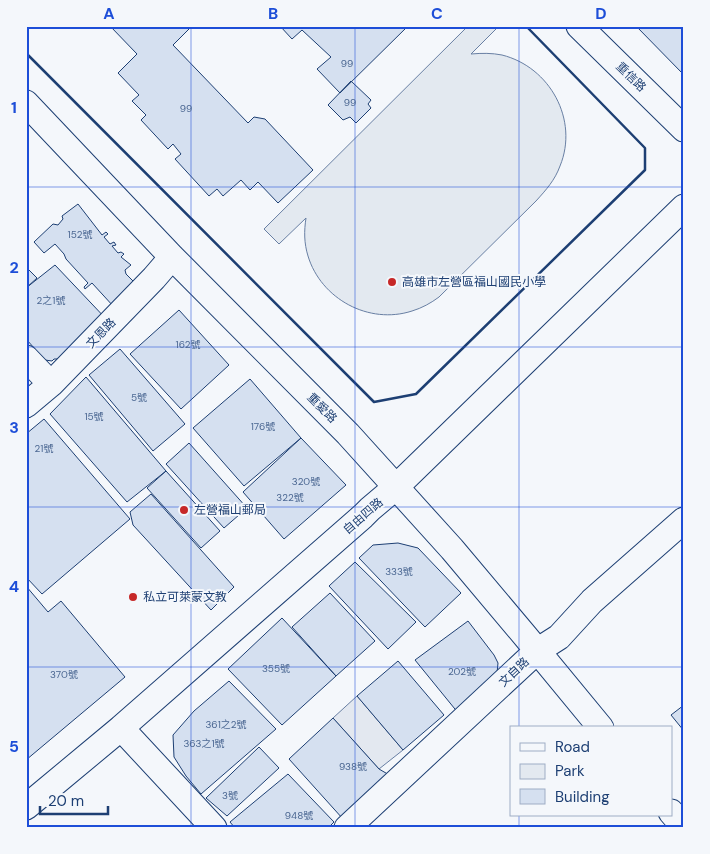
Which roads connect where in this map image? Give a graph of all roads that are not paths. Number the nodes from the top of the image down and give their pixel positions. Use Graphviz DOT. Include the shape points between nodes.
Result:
graph roads {
  1 [pos="579,26"];
  2 [pos="26,103"];
  3 [pos="684,129"];
  4 [pos="684,207"];
  5 [pos="172,257"];
  6 [pos="26,358"];
  7 [pos="51,384"];
  8 [pos="26,405"];
  9 [pos="396,487"];
  10 [pos="684,520"];
  11 [pos="537,651"];
  12 [pos="599,726"];
  13 [pos="121,728"];
  14 [pos="26,806"];
  15 [pos="672,813"];
  16 [pos="684,827"];
  17 [pos="214,828"];
  18 [pos="347,828"];
  1 -- 3 [label="street, 重信路"];
  2 -- 5 [label="street, 重愛路"];
  4 -- 9 [label="street, 自由四路"];
  5 -- 7 [label="street, 文恩路"];
  5 -- 9 [label="street, 重愛路" via="348,434"];
  6 -- 7 [label="street"];
  7 -- 8 [label="street, 文恩路"];
  9 -- 11 [label="street, 重愛路"];
  9 -- 13 [label="street, 自由四路"];
  10 -- 11 [label="street, 文自路" via="592,602 559,637"];
  11 -- 12 [label="street, 重愛路"];
  11 -- 18 [label="street, 文自路"];
  13 -- 14 [label="street, 自由四路"];
  13 -- 17 [label="street"];
  15 -- 16 [label="street"];
}
